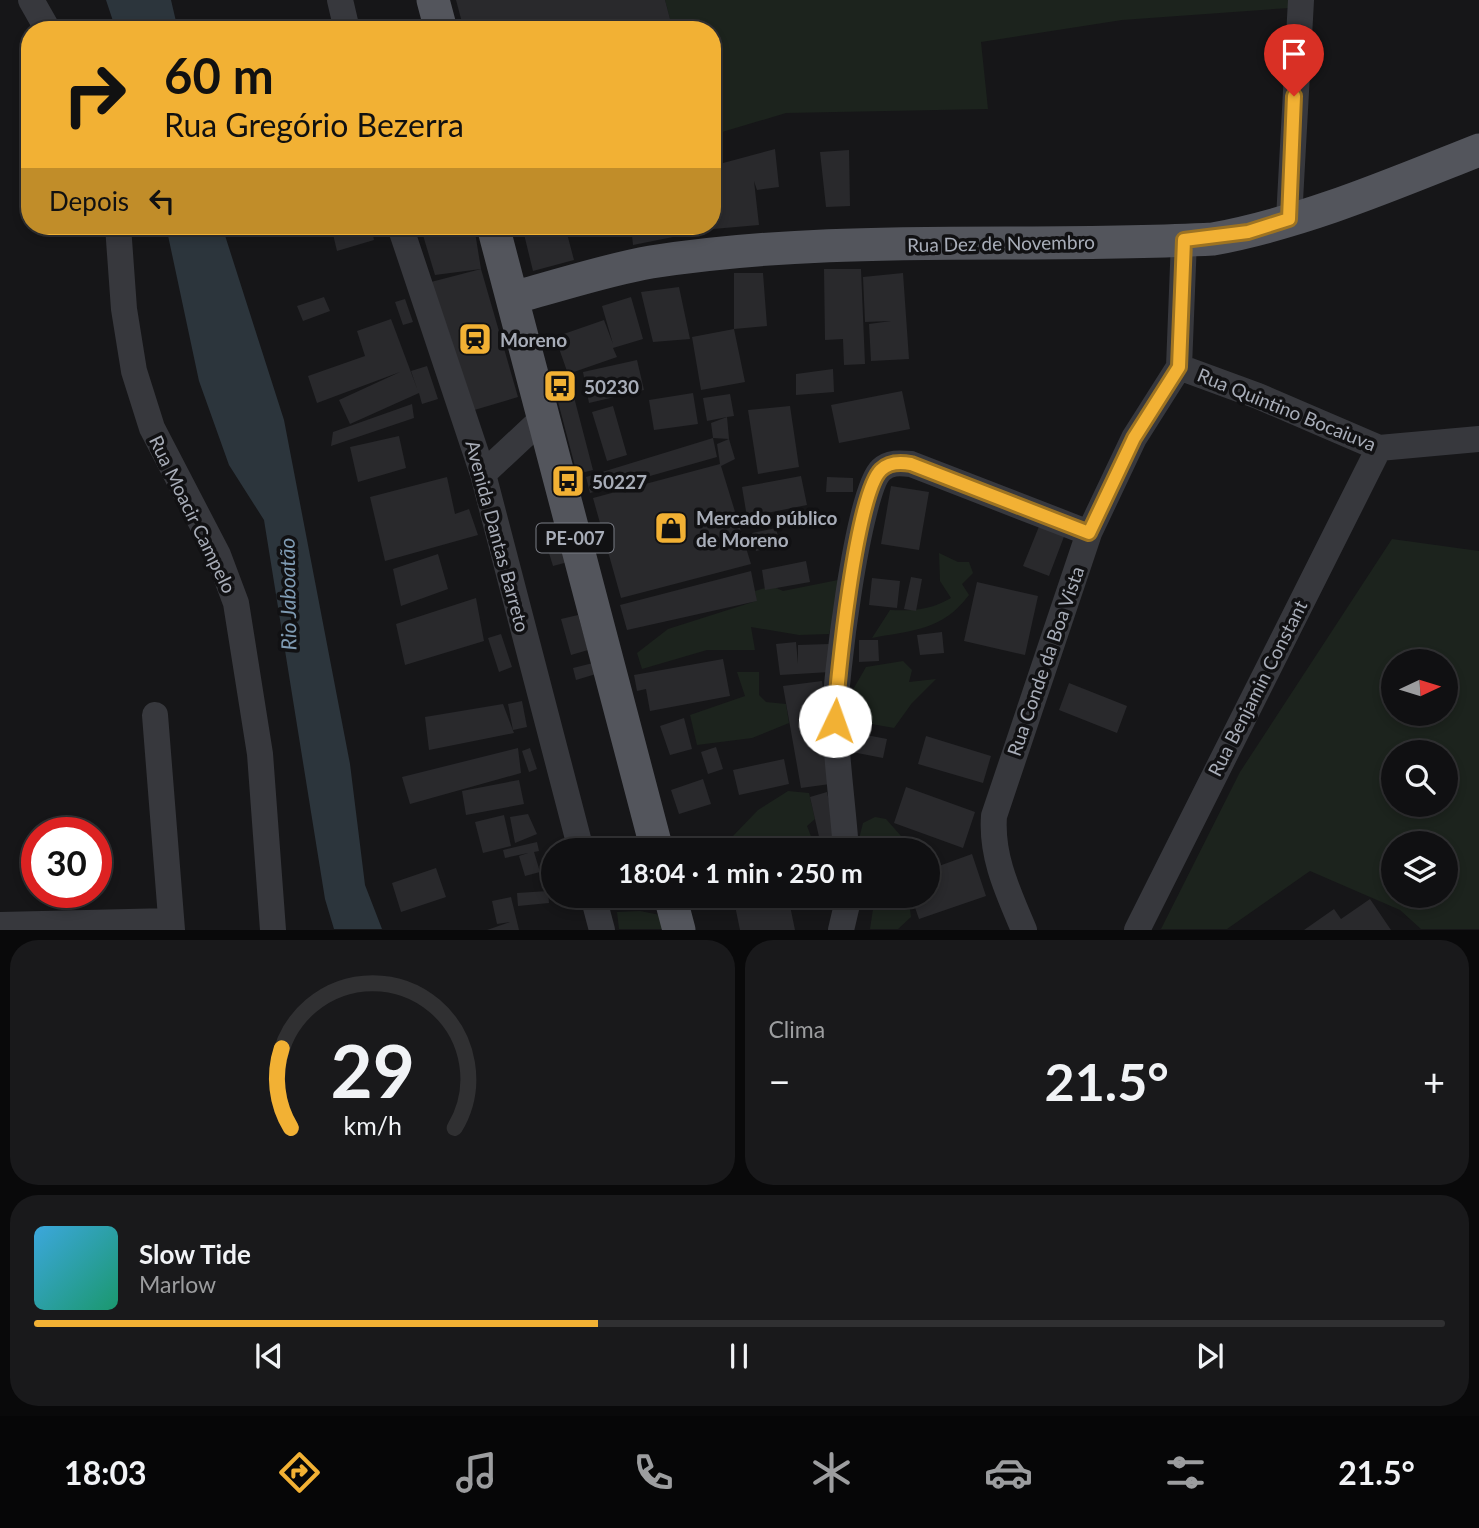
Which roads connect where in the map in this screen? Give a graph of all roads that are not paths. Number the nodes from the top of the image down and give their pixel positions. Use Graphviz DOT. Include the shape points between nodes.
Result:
graph roads {
  1 [pos="31,0"];
  2 [pos="340,0"];
  3 [pos="433,0"];
  4 [pos="1301,0"];
  5 [pos="43,21"];
  6 [pos="345,21"];
  7 [pos="439,21"];
  8 [pos="1479,150"];
  9 [pos="1289,219"];
  10 [pos="119,235"];
  11 [pos="403,235"];
  12 [pos="495,235"];
  13 [pos="1184,240"];
  14 [pos="512,298"];
  15 [pos="1179,367"];
  16 [pos="543,418"];
  17 [pos="1479,439"];
  18 [pos="1379,449"];
  19 [pos="483,474"];
  20 [pos="1089,533"];
  21 [pos="155,715"];
  22 [pos="578,838"];
  23 [pos="654,838"];
  24 [pos="845,838"];
  25 [pos="596,908"];
  26 [pos="673,908"];
  27 [pos="846,908"];
  28 [pos="0,925"];
  29 [pos="172,925"];
  30 [pos="273,929"];
  31 [pos="601,929"];
  32 [pos="679,929"];
  33 [pos="841,929"];
  34 [pos="1024,929"];
  35 [pos="1138,929"];
  1 -- 5 [label="street"];
  2 -- 6 [label="street"];
  3 -- 7 [label="main road"];
  4 -- 9 [label="street"];
  8 -- 9 [label="main road, Rua Dez de Novembro" via="1374,192"];
  9 -- 13 [label="main road, Rua Dez de Novembro" via="1248,232"];
  10 -- 30 [label="street, Rua Moacir Campelo" via="124,309 137,382 152,428 218,555 236,603 260,754"];
  11 -- 19 [label="street, Avenida Dantas Barreto"];
  12 -- 14 [label="main road, PE-007"];
  13 -- 14 [label="main road, Rua Dez de Novembro" via="744,251 649,263"];
  13 -- 15 [label="street"];
  14 -- 16 [label="main road, PE-007"];
  15 -- 18 [label="street, Rua Quintino Bocaiuva"];
  15 -- 20 [label="street, Rua Conde da Boa Vista" via="1134,438"];
  16 -- 19 [label="street"];
  16 -- 23 [label="main road, PE-007"];
  17 -- 18 [label="street, Rua Quintino Bocaiuva"];
  18 -- 35 [label="street, Rua Benjamin Constant"];
  19 -- 22 [label="street, Avenida Dantas Barreto"];
  20 -- 24 [label="street" via="911,464 899,462 881,469 874,478 863,521 838,662 835,721"];
  20 -- 34 [label="street, Rua Conde da Boa Vista" via="993,816 996,857"];
  21 -- 29 [label="street"];
  25 -- 31 [label="street"];
  26 -- 32 [label="main road"];
  27 -- 33 [label="street"];
  28 -- 29 [label="street"];
}
